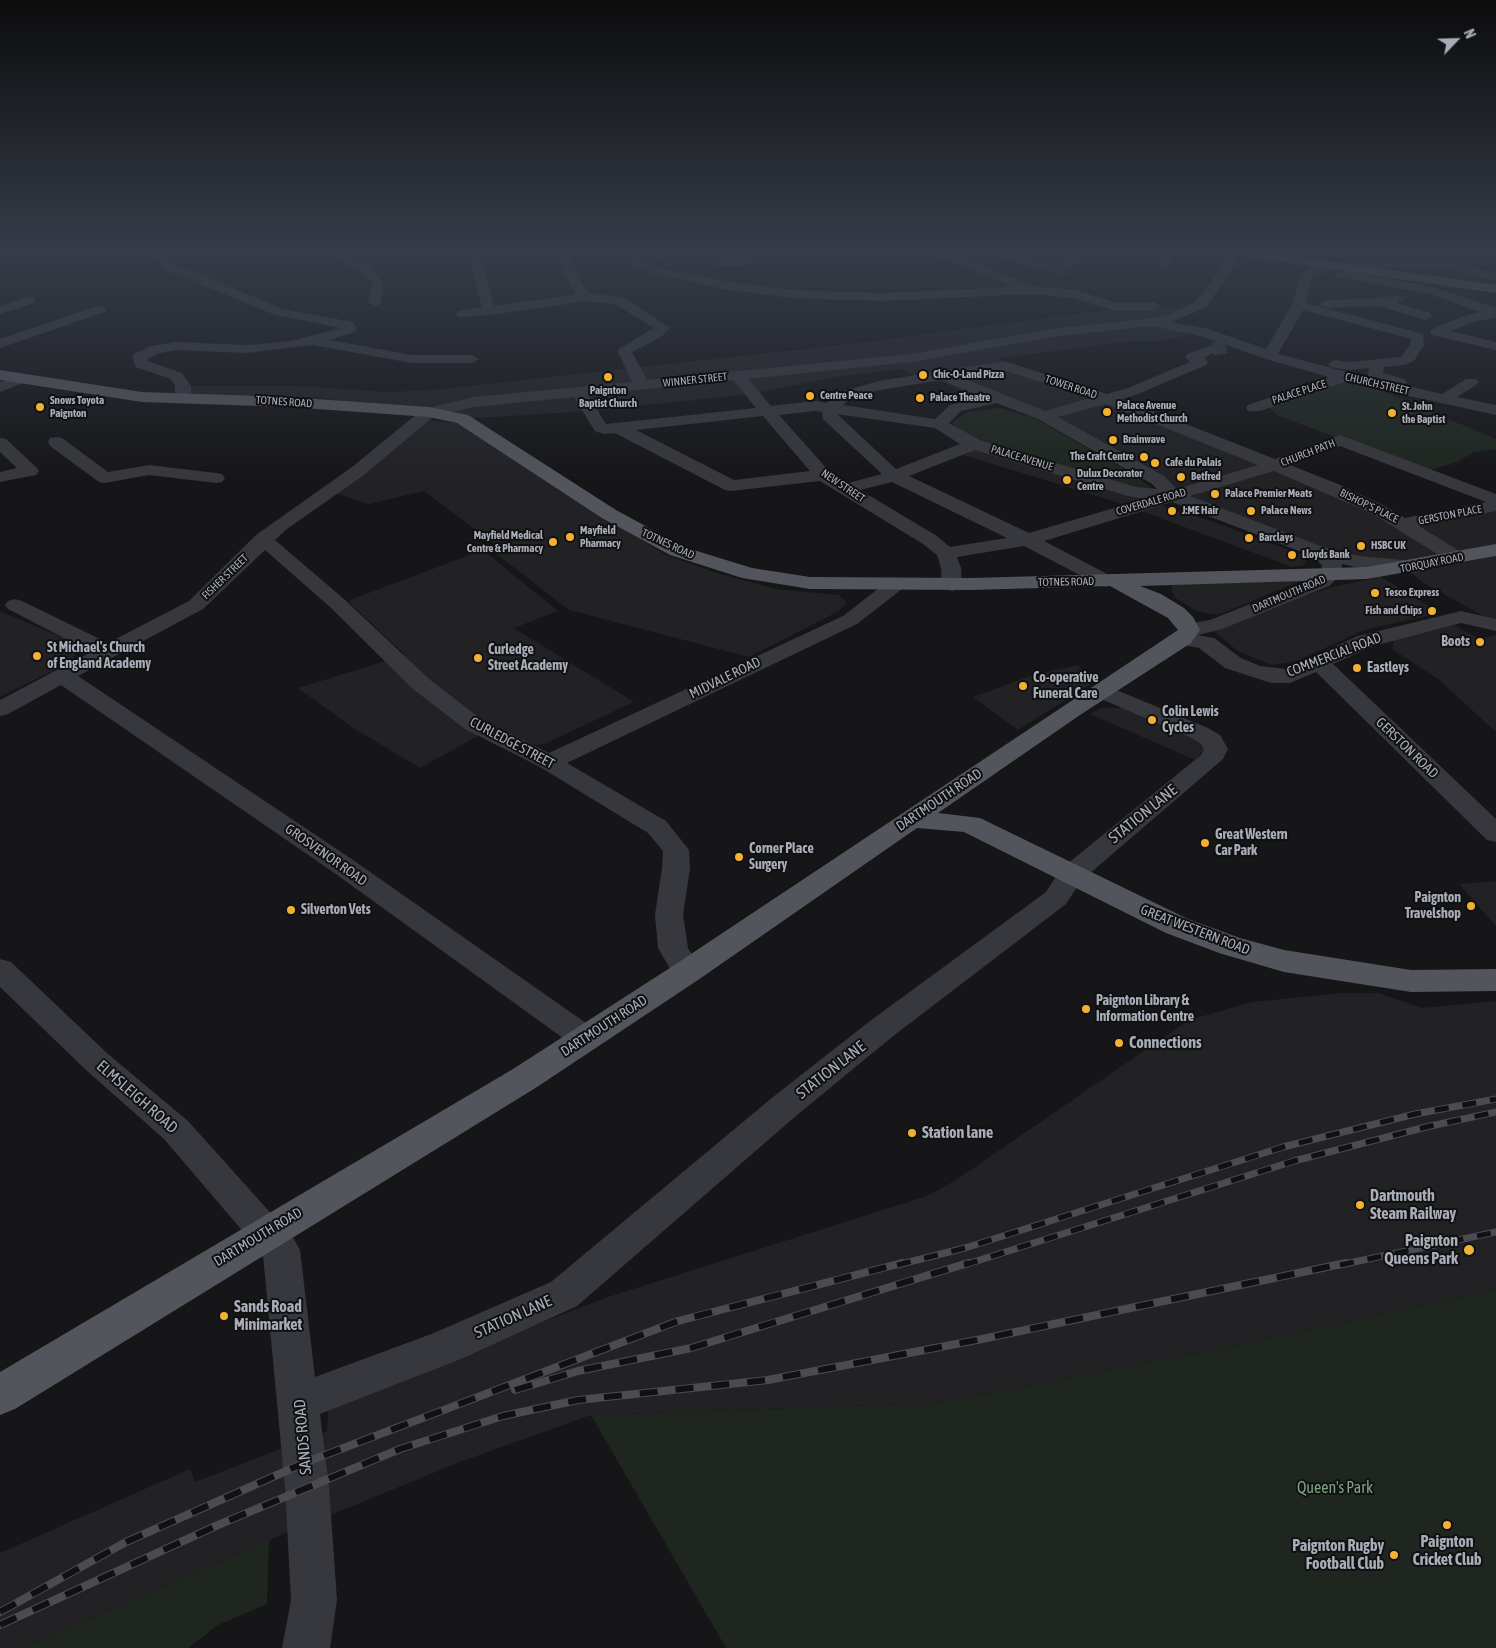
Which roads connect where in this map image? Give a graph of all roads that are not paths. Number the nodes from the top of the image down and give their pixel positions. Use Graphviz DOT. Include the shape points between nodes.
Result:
graph roads {
  1 [pos="43,329"];
  2 [pos="350,329"];
  3 [pos="661,329"];
  4 [pos="1087,329"];
  5 [pos="1188,329"];
  6 [pos="1201,329"];
  7 [pos="1285,329"];
  8 [pos="1388,329"];
  9 [pos="1444,329"];
  10 [pos="1203,332"];
  11 [pos="313,341"];
  12 [pos="0,344"];
  13 [pos="1496,346"];
  14 [pos="1214,349"];
  15 [pos="1270,355"];
  16 [pos="472,358"];
  17 [pos="911,358"];
  18 [pos="1304,360"];
  19 [pos="1378,363"];
  20 [pos="0,375"];
  21 [pos="736,375"];
  22 [pos="946,376"];
  23 [pos="1344,377"];
  24 [pos="22,379"];
  25 [pos="1471,382"];
  26 [pos="642,386"];
  27 [pos="0,387"];
  28 [pos="579,392"];
  29 [pos="1448,396"];
  30 [pos="183,398"];
  31 [pos="998,398"];
  32 [pos="1108,399"];
  33 [pos="1463,403"];
  34 [pos="1254,408"];
  35 [pos="830,409"];
  36 [pos="766,410"];
  37 [pos="1496,410"];
  38 [pos="429,412"];
  39 [pos="1044,416"];
  40 [pos="940,424"];
  41 [pos="617,427"];
  42 [pos="56,442"];
  43 [pos="0,443"];
  44 [pos="974,444"];
  45 [pos="1276,465"];
  46 [pos="823,475"];
  47 [pos="894,476"];
  48 [pos="0,477"];
  49 [pos="216,478"];
  50 [pos="844,489"];
  51 [pos="1173,496"];
  52 [pos="1496,500"];
  53 [pos="1496,506"];
  54 [pos="1404,524"];
  55 [pos="263,539"];
  56 [pos="1027,540"];
  57 [pos="1496,550"];
  58 [pos="1316,551"];
  59 [pos="946,553"];
  60 [pos="1457,558"];
  61 [pos="1414,566"];
  62 [pos="1367,573"];
  63 [pos="1331,575"];
  64 [pos="1166,580"];
  65 [pos="1106,581"];
  66 [pos="952,584"];
  67 [pos="895,585"];
  68 [pos="1153,599"];
  69 [pos="15,605"];
  70 [pos="1494,625"];
  71 [pos="1186,634"];
  72 [pos="109,652"];
  73 [pos="1319,663"];
  74 [pos="64,677"];
  75 [pos="1102,691"];
  76 [pos="0,709"];
  77 [pos="549,762"];
  78 [pos="962,784"];
  79 [pos="912,819"];
  80 [pos="970,824"];
  81 [pos="1496,834"];
  82 [pos="1071,875"];
  83 [pos="0,969"];
  84 [pos="687,972"];
  85 [pos="1496,980"];
  86 [pos="585,1038"];
  87 [pos="266,1233"];
  88 [pos="0,1395"];
  89 [pos="300,1402"];
  90 [pos="306,1648"];
  1 -- 12 [label="street"];
  2 -- 11 [label="street"];
  3 -- 26 [label="street" via="624,351"];
  4 -- 17 [label="street, WINNER STREET"];
  5 -- 10 [label="street, CHURCH STREET"];
  6 -- 10 [label="street"];
  7 -- 15 [label="street"];
  8 -- 19 [label="street" via="1418,337 1417,345 1404,361"];
  9 -- 13 [label="street" via="1437,332"];
  10 -- 15 [label="street, CHURCH STREET"];
  11 -- 16 [label="street" via="412,359"];
  11 -- 30 [label="street" via="246,348 171,347 156,349 139,357 140,364 177,376 183,386"];
  14 -- 32 [label="street" via="1192,357 1201,362"];
  15 -- 23 [label="street, CHURCH STREET"];
  17 -- 21 [label="street, WINNER STREET"];
  17 -- 22 [label="street, PALACE AVENUE"];
  18 -- 19 [label="street" via="1349,366"];
  19 -- 29 [label="street" via="1375,375"];
  20 -- 24 [label="main road, TOTNES ROAD"];
  21 -- 26 [label="street, WINNER STREET"];
  21 -- 36 [label="street, NEW STREET"];
  22 -- 31 [label="street, PALACE AVENUE"];
  22 -- 32 [label="street, TOWER ROAD" via="1004,365"];
  22 -- 35 [label="street, TOWER ROAD" via="879,386 845,395"];
  23 -- 33 [label="street, CHURCH STREET"];
  23 -- 34 [label="street, PALACE PLACE"];
  24 -- 27 [label="street"];
  24 -- 30 [label="main road, TOTNES ROAD" via="132,396"];
  25 -- 29 [label="street"];
  26 -- 28 [label="street, WINNER STREET"];
  28 -- 38 [label="street, WINNER STREET" via="474,402"];
  28 -- 41 [label="street" via="601,428"];
  29 -- 33 [label="street"];
  30 -- 38 [label="main road, TOTNES ROAD"];
  31 -- 39 [label="street, PALACE AVENUE"];
  31 -- 40 [label="street" via="956,408"];
  32 -- 39 [label="street"];
  32 -- 45 [label="street, TOWER ROAD"];
  33 -- 37 [label="street, CHURCH STREET"];
  35 -- 36 [label="street" via="804,406"];
  35 -- 40 [label="street"];
  35 -- 47 [label="street" via="829,416"];
  36 -- 41 [label="street"];
  36 -- 46 [label="street, NEW STREET"];
  38 -- 55 [label="street, FISHER STREET" via="358,471"];
  38 -- 67 [label="main road, TOTNES ROAD" via="462,419 610,514 685,553 758,576 810,583"];
  39 -- 51 [label="street, PALACE AVENUE" via="1158,480"];
  40 -- 44 [label="street, PALACE AVENUE"];
  41 -- 46 [label="street" via="732,486"];
  42 -- 49 [label="street" via="105,478 149,470"];
  43 -- 48 [label="street" via="30,471"];
  44 -- 47 [label="street"];
  44 -- 51 [label="street, PALACE AVENUE" via="1134,492"];
  45 -- 51 [label="street, COVERDALE ROAD"];
  45 -- 52 [label="street, CHURCH PATH" via="1340,440"];
  45 -- 54 [label="street, BISHOP'S PLACE" via="1356,499"];
  46 -- 50 [label="street, NEW STREET"];
  47 -- 50 [label="street"];
  47 -- 56 [label="street"];
  50 -- 59 [label="street, NEW STREET" via="930,540"];
  51 -- 56 [label="street, COVERDALE ROAD"];
  51 -- 58 [label="street, PALACE AVENUE"];
  53 -- 54 [label="street, GERSTON PLACE"];
  54 -- 60 [label="street, BISHOP'S PLACE"];
  55 -- 72 [label="street, FISHER STREET" via="196,605"];
  55 -- 77 [label="street, CURLEDGE STREET" via="337,603 420,684 473,724"];
  56 -- 59 [label="street, COVERDALE ROAD"];
  56 -- 65 [label="street"];
  57 -- 60 [label="main road, TORQUAY ROAD"];
  58 -- 61 [label="street, PALACE AVENUE" via="1359,562"];
  58 -- 63 [label="street, PALACE AVENUE" via="1332,562"];
  59 -- 66 [label="street"];
  60 -- 61 [label="main road, TORQUAY ROAD"];
  61 -- 62 [label="main road, TORQUAY ROAD"];
  62 -- 63 [label="main road, TOTNES ROAD"];
  63 -- 64 [label="main road, TOTNES ROAD"];
  63 -- 71 [label="street, DARTMOUTH ROAD" via="1322,582"];
  64 -- 65 [label="main road, TOTNES ROAD"];
  64 -- 68 [label="main road" via="1152,588"];
  65 -- 66 [label="main road, TOTNES ROAD"];
  65 -- 68 [label="main road"];
  66 -- 67 [label="main road, TOTNES ROAD"];
  67 -- 77 [label="street, MIDVALE ROAD" via="850,620"];
  68 -- 71 [label="main road" via="1185,622"];
  69 -- 72 [label="street"];
  70 -- 73 [label="street, COMMERCIAL ROAD" via="1461,617 1366,641"];
  71 -- 73 [label="street, COMMERCIAL ROAD" via="1206,643 1233,663 1271,676 1290,676"];
  71 -- 75 [label="main road, DARTMOUTH ROAD"];
  72 -- 74 [label="street, FISHER STREET"];
  73 -- 81 [label="street, GERSTON ROAD"];
  74 -- 76 [label="street, FISHER STREET"];
  74 -- 86 [label="street, GROSVENOR ROAD" via="343,866"];
  75 -- 78 [label="main road, DARTMOUTH ROAD"];
  75 -- 82 [label="street, STATION LANE" via="1200,732 1211,740 1216,749 1212,759"];
  77 -- 84 [label="street, CURLEDGE STREET" via="657,827 676,850 669,915 673,948"];
  78 -- 79 [label="main road, DARTMOUTH ROAD"];
  78 -- 80 [label="main road" via="958,806"];
  79 -- 80 [label="main road, GREAT WESTERN ROAD"];
  79 -- 84 [label="main road, DARTMOUTH ROAD"];
  80 -- 82 [label="main road, GREAT WESTERN ROAD"];
  82 -- 85 [label="main road, GREAT WESTERN ROAD" via="1178,926 1230,946 1284,961 1411,981"];
  82 -- 89 [label="street, STATION LANE" via="1056,898 881,1029 785,1106 564,1294 447,1346"];
  83 -- 87 [label="street, ELMSLEIGH ROAD" via="97,1062 176,1130"];
  84 -- 86 [label="main road, DARTMOUTH ROAD"];
  86 -- 87 [label="main road, DARTMOUTH ROAD" via="525,1078"];
  87 -- 88 [label="main road, DARTMOUTH ROAD"];
  87 -- 89 [label="street, SANDS ROAD" via="281,1250"];
  89 -- 90 [label="street, SANDS ROAD" via="314,1600"];
}
